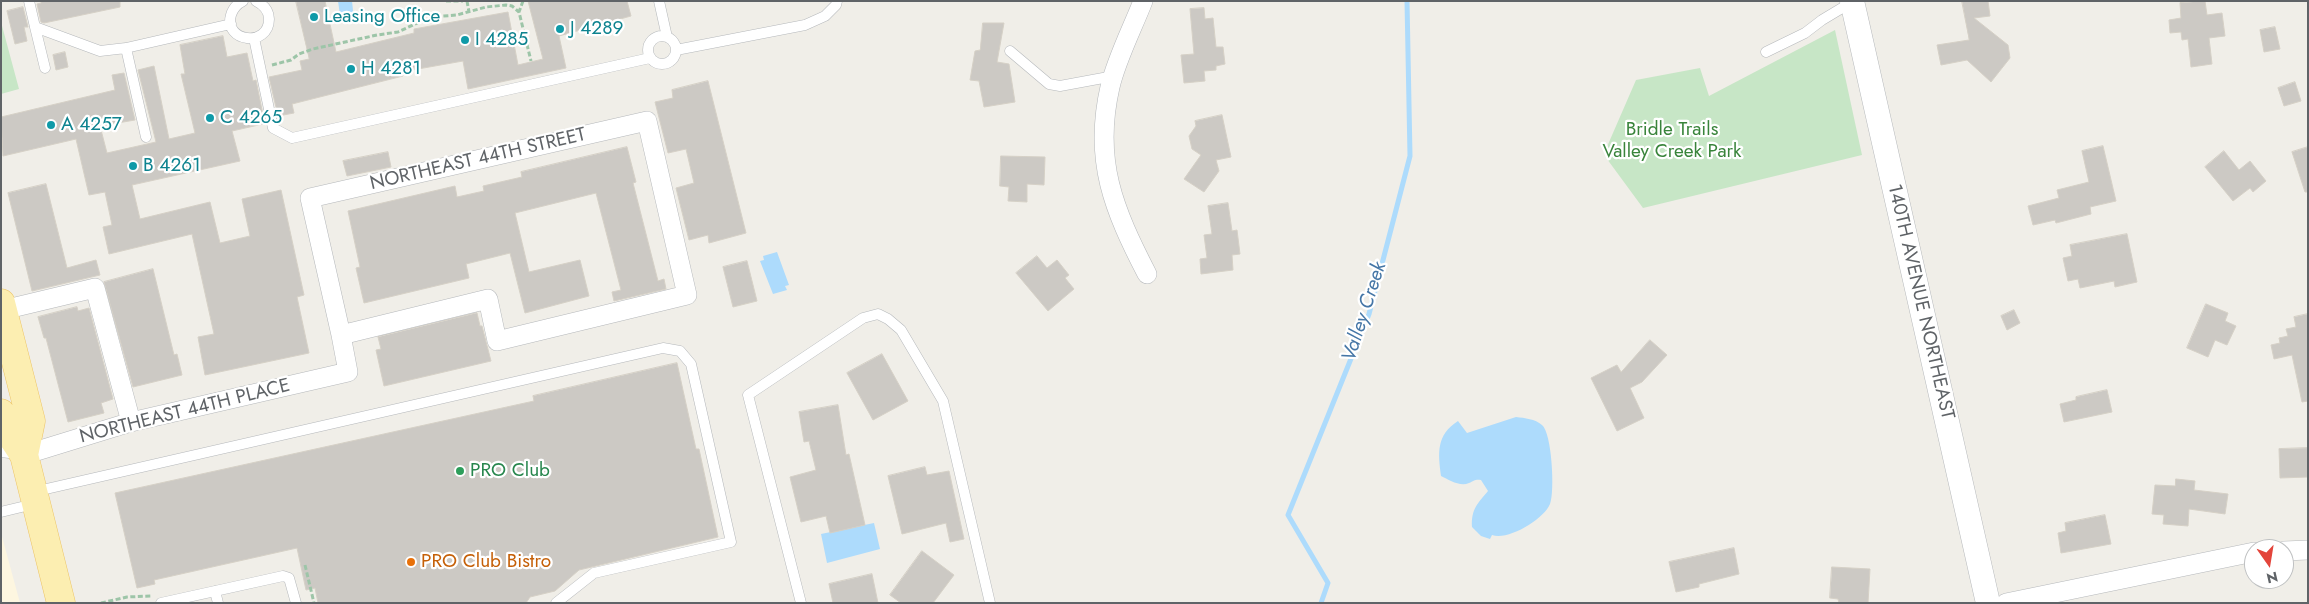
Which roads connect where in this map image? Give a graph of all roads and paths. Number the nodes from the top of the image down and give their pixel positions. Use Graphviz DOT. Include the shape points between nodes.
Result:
graph roads {
  1 [pos="29,1"];
  2 [pos="243,1"];
  3 [pos="256,1"];
  4 [pos="446,1"];
  5 [pos="463,1"];
  6 [pos="467,1"];
  7 [pos="523,1"];
  8 [pos="659,1"];
  9 [pos="837,1"];
  10 [pos="1143,1"];
  11 [pos="1852,2"];
  12 [pos="469,12"];
  13 [pos="519,12"];
  14 [pos="231,24"];
  15 [pos="35,27"];
  16 [pos="667,37"];
  17 [pos="254,38"];
  18 [pos="126,48"];
  19 [pos="676,50"];
  20 [pos="1010,50"];
  21 [pos="1766,52"];
  22 [pos="650,58"];
  23 [pos="531,62"];
  24 [pos="45,68"];
  25 [pos="260,68"];
  26 [pos="1114,76"];
  27 [pos="146,137"];
  28 [pos="1147,274"];
  29 [pos="2,307"];
  30 [pos="341,335"];
  31 [pos="1,413"];
  32 [pos="131,422"];
  33 [pos="13,453"];
  34 [pos="35,498"];
  35 [pos="1,512"];
  36 [pos="2308,550"];
  37 [pos="2294,551"];
  38 [pos="2244,554"];
  39 [pos="305,566"];
  40 [pos="215,591"];
  41 [pos="182,601"];
  42 [pos="61,603"];
  43 [pos="161,603"];
  44 [pos="218,603"];
  45 [pos="296,603"];
  46 [pos="314,603"];
  47 [pos="556,603"];
  48 [pos="801,603"];
  49 [pos="990,603"];
  50 [pos="1988,603"];
  51 [pos="2006,603"];
  1 -- 15 [label="lane"];
  2 -- 14 [label="lane" via="234,7"];
  3 -- 17 [label="lane" via="267,10 269,23 263,34"];
  4 -- 5 [label="path"];
  6 -- 12 [label="path"];
  7 -- 13 [label="path"];
  8 -- 16 [label="lane"];
  9 -- 19 [label="lane" via="825,16 805,26"];
  10 -- 26 [label="street"];
  11 -- 21 [label="lane" via="1805,33"];
  11 -- 50 [label="street, 140TH AVENUE NORTHEAST"];
  12 -- 13 [label="path" via="506,5"];
  12 -- 25 [label="path" via="430,17 398,32 313,49 291,60"];
  13 -- 23 [label="path"];
  14 -- 17 [label="lane" via="239,36"];
  14 -- 18 [label="lane"];
  15 -- 18 [label="lane" via="100,51"];
  15 -- 24 [label="lane"];
  16 -- 19 [label="lane"];
  16 -- 22 [label="lane" via="652,40 648,47"];
  17 -- 25 [label="lane"];
  18 -- 27 [label="lane"];
  19 -- 22 [label="lane" via="673,58 665,64"];
  20 -- 26 [label="lane" via="1049,84 1060,86"];
  22 -- 25 [label="lane" via="292,138 273,128"];
  26 -- 28 [label="street" via="1103,128 1105,164 1110,192"];
  29 -- 32 [label="street" via="95,288"];
  29 -- 33 [label="main road" via="31,421"];
  30 -- 30 [label="street, NORTHEAST 44TH STREET" via="310,198 647,121 687,295 497,341 488,299"];
  30 -- 32 [label="street, NORTHEAST 44TH PLACE" via="348,372"];
  31 -- 33 [label="main road"];
  32 -- 33 [label="street, NORTHEAST 44TH PLACE"];
  33 -- 34 [label="main road"];
  34 -- 35 [label="lane"];
  34 -- 42 [label="main road"];
  34 -- 47 [label="lane" via="663,348 680,351 690,364 731,542 594,573"];
  36 -- 37 [label="street"];
  38 -- 51 [label="street"];
  39 -- 46 [label="path"];
  40 -- 41 [label="lane"];
  40 -- 44 [label="lane"];
  40 -- 45 [label="lane" via="283,576 289,578"];
  41 -- 43 [label="lane"];
  48 -- 49 [label="lane" via="748,395 863,318 878,314 901,330 943,401"];
}
